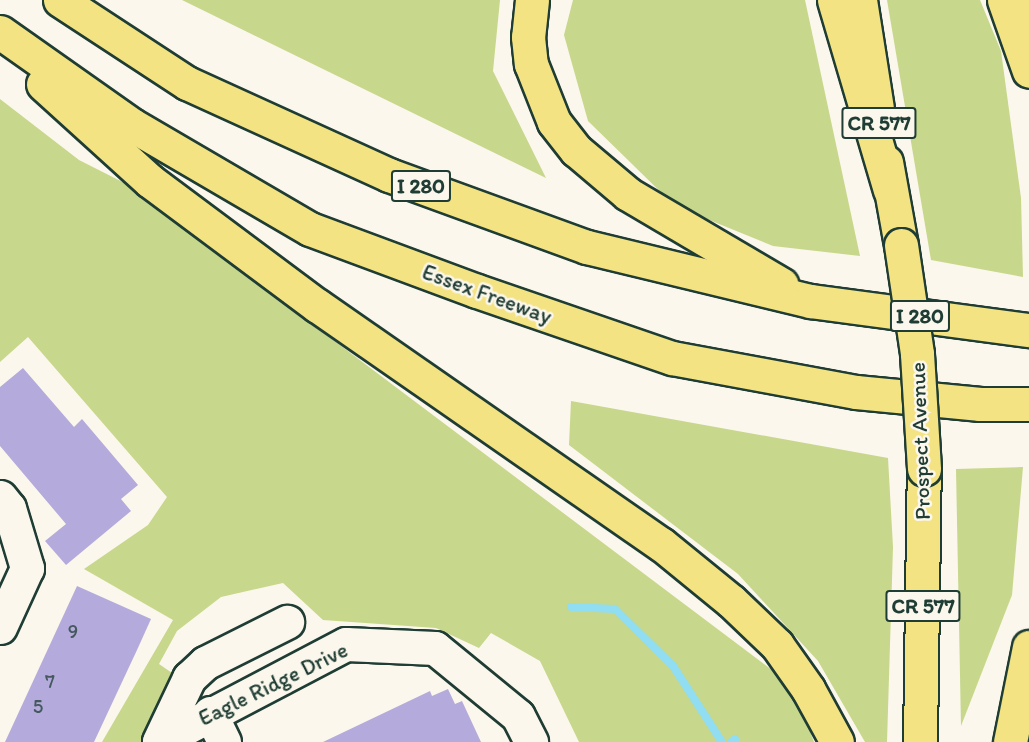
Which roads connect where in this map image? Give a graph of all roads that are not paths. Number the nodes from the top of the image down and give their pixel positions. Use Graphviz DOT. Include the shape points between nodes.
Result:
graph roads {
  1 [pos="60,0"];
  2 [pos="532,0"];
  3 [pos="834,0"];
  4 [pos="860,0"];
  5 [pos="1004,0"];
  6 [pos="1026,0"];
  7 [pos="1029,20"];
  8 [pos="0,32"];
  9 [pos="0,44"];
  10 [pos="1029,72"];
  11 [pos="890,190"];
  12 [pos="811,301"];
  13 [pos="1029,330"];
  14 [pos="980,404"];
  15 [pos="1029,404"];
  16 [pos="1029,416"];
  17 [pos="0,497"];
  18 [pos="287,622"];
  19 [pos="0,627"];
  20 [pos="1029,647"];
  21 [pos="210,713"];
  22 [pos="159,742"];
  23 [pos="224,742"];
  24 [pos="531,742"];
  25 [pos="837,742"];
  26 [pos="920,742"];
  27 [pos="1010,742"];
  1 -- 12 [label="main road, I 280" via="187,83 389,175 587,247"];
  2 -- 12 [label="main road" via="528,37 531,64 554,122 576,150 628,194"];
  3 -- 11 [label="main road"];
  4 -- 11 [label="main road, Prospect Avenue / CR 577"];
  5 -- 10 [label="main road"];
  6 -- 7 [label="main road"];
  8 -- 14 [label="main road, Essex Freeway" via="132,125 310,229 672,358 856,392"];
  9 -- 25 [label="main road" via="150,181 318,306 661,544 731,601 777,645 808,689"];
  11 -- 26 [label="main road, Prospect Avenue / CR 577, bridge" via="917,354 924,470"];
  12 -- 13 [label="main road, I 280"];
  14 -- 15 [label="main road, Essex Freeway"];
  14 -- 16 [label="main road"];
  17 -- 19 [label="lane" via="9,508 27,568"];
  18 -- 22 [label="lane" via="205,663 189,678"];
  20 -- 27 [label="main road"];
  21 -- 22 [label="lane, Eagle Ridge Drive"];
  21 -- 23 [label="lane"];
  21 -- 24 [label="lane, Eagle Ridge Drive" via="346,644 435,648 518,716"];
}
